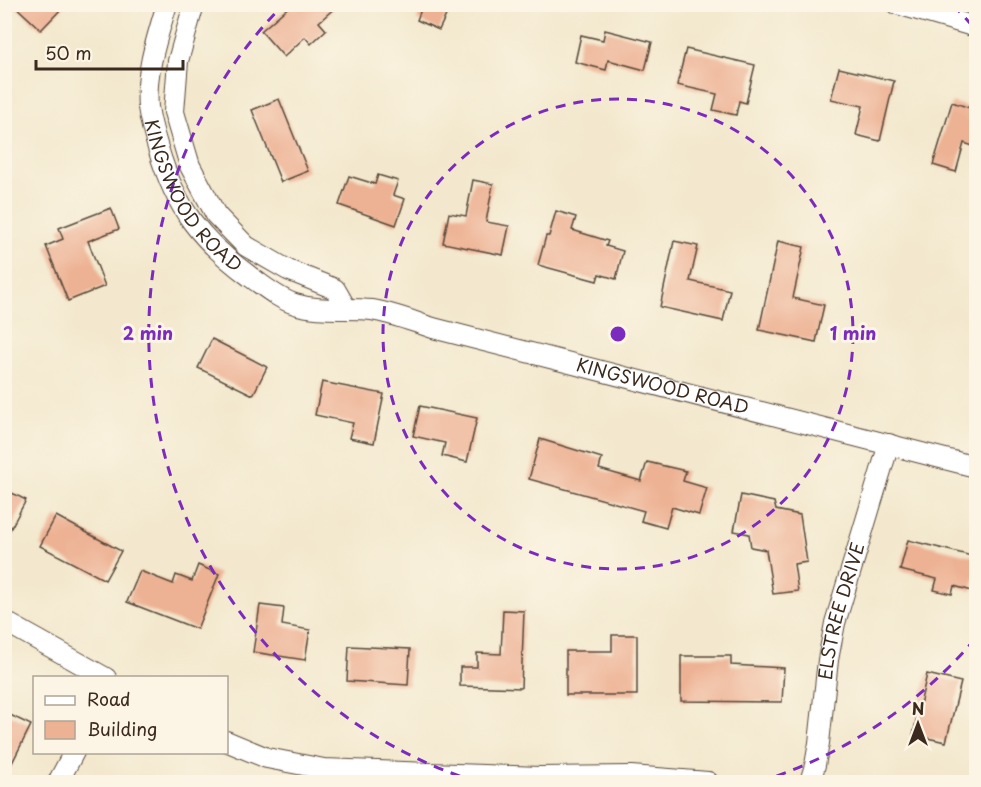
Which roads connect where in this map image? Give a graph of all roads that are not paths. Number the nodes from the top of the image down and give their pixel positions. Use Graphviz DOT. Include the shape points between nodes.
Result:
graph roads {
  1 [pos="167,4"];
  2 [pos="194,4"];
  3 [pos="897,4"];
  4 [pos="976,27"];
  5 [pos="346,308"];
  6 [pos="889,444"];
  7 [pos="976,467"];
  8 [pos="4,621"];
  9 [pos="102,676"];
  10 [pos="228,742"];
  11 [pos="73,754"];
  12 [pos="58,783"];
  13 [pos="708,783"];
  14 [pos="810,783"];
  1 -- 5 [label="street, KINGSWOOD ROAD" via="150,65 148,107 162,162 189,220 231,263 294,304"];
  2 -- 5 [label="street, KINGSWOOD ROAD" via="178,61 174,112 190,166 216,215 246,246 288,270 335,289"];
  3 -- 4 [label="street"];
  5 -- 6 [label="street, KINGSWOOD ROAD" via="374,310"];
  6 -- 7 [label="street, KINGSWOOD ROAD"];
  6 -- 14 [label="street, ELSTREE DRIVE" via="835,623 816,765"];
  8 -- 9 [label="street"];
  10 -- 13 [label="street" via="267,758 324,769 539,777 632,776"];
  11 -- 12 [label="street"];
}
